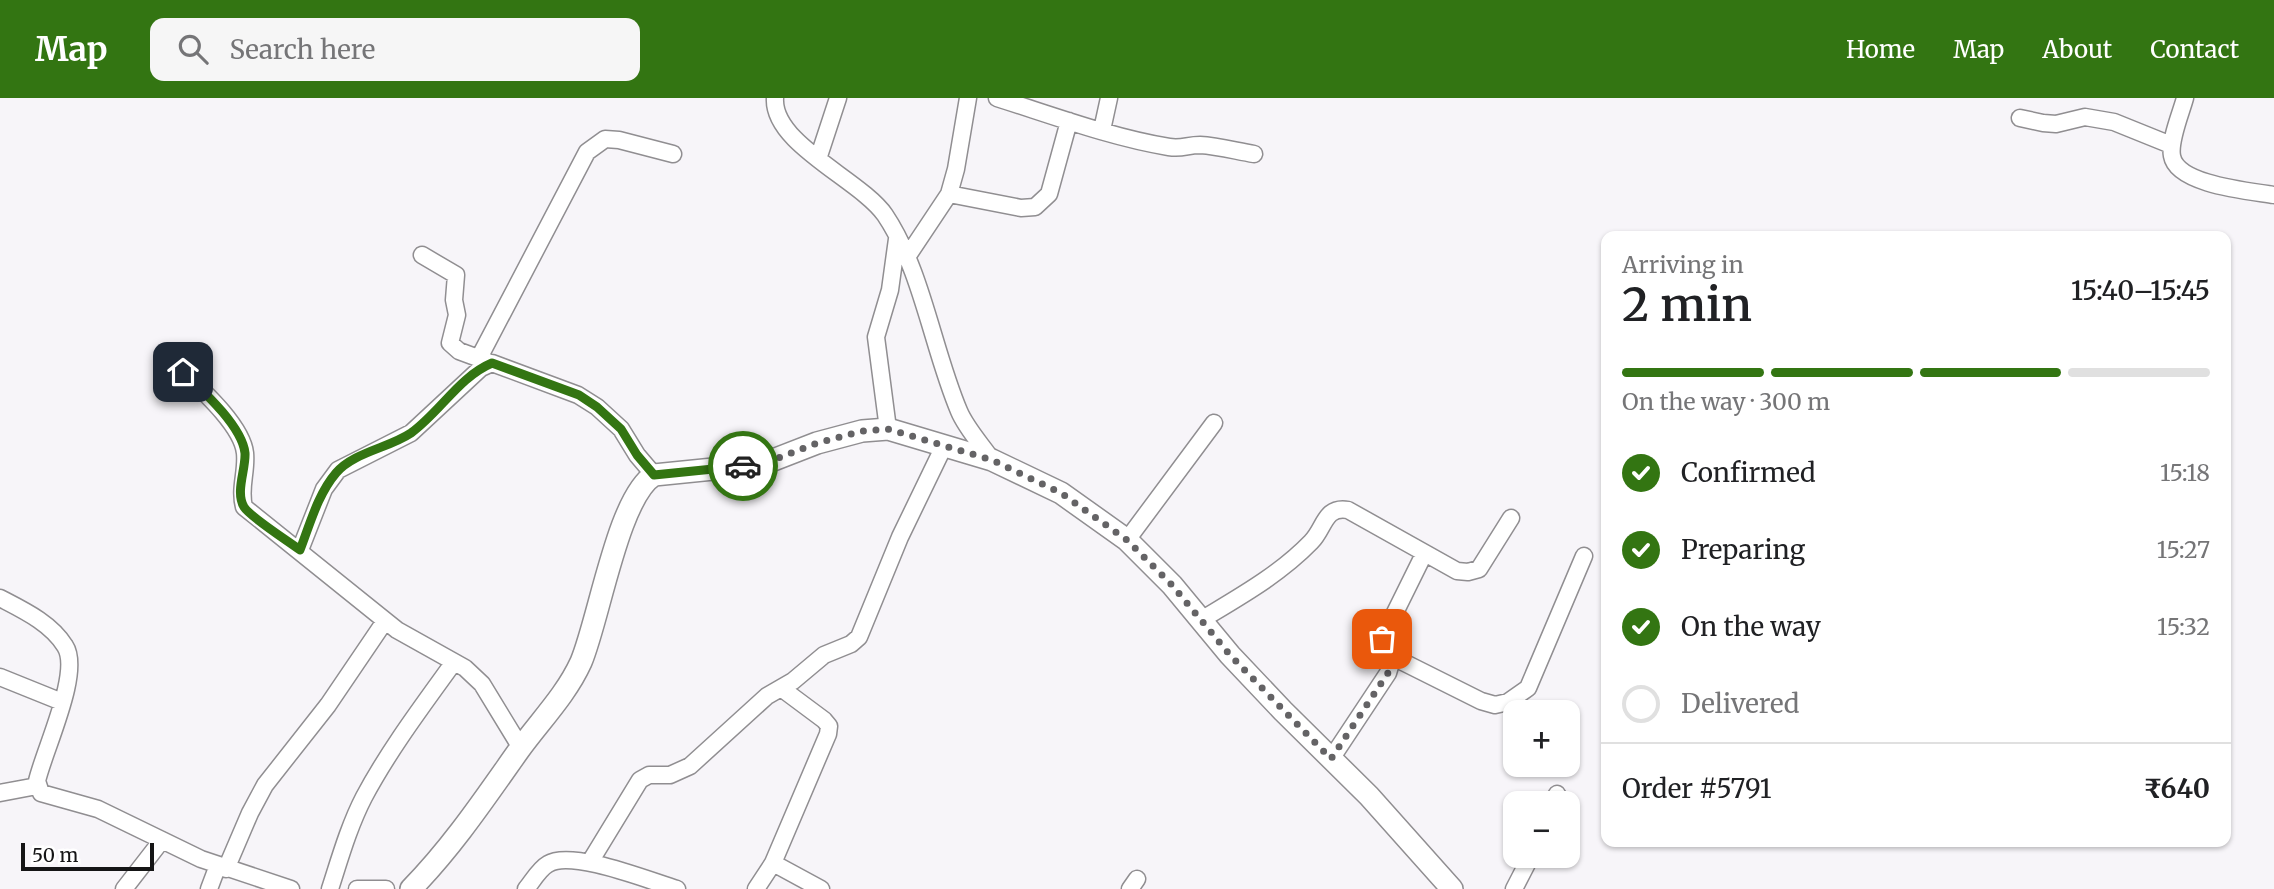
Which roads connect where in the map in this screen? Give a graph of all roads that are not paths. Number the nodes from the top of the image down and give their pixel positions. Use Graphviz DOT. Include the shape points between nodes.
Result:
graph roads {
  1 [pos="775,98"];
  2 [pos="838,98"];
  3 [pos="968,98"];
  4 [pos="997,98"];
  5 [pos="1109,98"];
  6 [pos="2185,98"];
  7 [pos="2020,118"];
  8 [pos="1069,121"];
  9 [pos="1102,130"];
  10 [pos="2171,145"];
  11 [pos="673,154"];
  12 [pos="1254,154"];
  13 [pos="818,159"];
  14 [pos="949,194"];
  15 [pos="2274,195"];
  16 [pos="897,239"];
  17 [pos="422,256"];
  18 [pos="907,257"];
  19 [pos="485,361"];
  20 [pos="183,372"];
  21 [pos="1214,423"];
  22 [pos="888,429"];
  23 [pos="944,446"];
  24 [pos="992,460"];
  25 [pos="654,475"];
  26 [pos="1511,518"];
  27 [pos="1127,540"];
  28 [pos="300,550"];
  29 [pos="1424,554"];
  30 [pos="1584,556"];
  31 [pos="0,598"];
  32 [pos="1201,620"];
  33 [pos="386,621"];
  34 [pos="1387,654"];
  35 [pos="454,662"];
  36 [pos="0,677"];
  37 [pos="781,688"];
  38 [pos="62,702"];
  39 [pos="520,748"];
  40 [pos="1331,759"];
  41 [pos="37,786"];
  42 [pos="0,793"];
  43 [pos="162,840"];
  44 [pos="590,862"];
  45 [pos="773,863"];
  46 [pos="222,867"];
  47 [pos="1525,868"];
  48 [pos="124,889"];
  49 [pos="209,889"];
  50 [pos="291,889"];
  51 [pos="330,889"];
  52 [pos="357,889"];
  53 [pos="386,889"];
  54 [pos="411,889"];
  55 [pos="526,889"];
  56 [pos="677,889"];
  57 [pos="756,889"];
  58 [pos="821,889"];
  59 [pos="1452,889"];
  60 [pos="1514,889"];
  1 -- 13 [label="street" via="774,108 784,129"];
  2 -- 13 [label="street"];
  3 -- 14 [label="street"];
  4 -- 8 [label="street"];
  5 -- 9 [label="street"];
  6 -- 10 [label="street"];
  7 -- 10 [label="street" via="2043,124 2085,117 2114,122"];
  8 -- 9 [label="street"];
  8 -- 14 [label="street" via="1049,194 1035,207"];
  9 -- 12 [label="street" via="1166,147 1204,145"];
  10 -- 15 [label="street" via="2176,165 2193,177"];
  11 -- 19 [label="street" via="605,139 587,152"];
  13 -- 16 [label="street" via="884,214"];
  14 -- 18 [label="street"];
  16 -- 18 [label="street"];
  16 -- 22 [label="street" via="890,290 876,337"];
  17 -- 19 [label="street" via="456,275 457,316 450,343"];
  18 -- 24 [label="street" via="960,414"];
  19 -- 25 [label="street" via="579,395 597,407 621,429"];
  19 -- 28 [label="street" via="411,433 338,470 324,489"];
  20 -- 28 [label="street" via="242,441 244,507"];
  21 -- 27 [label="street"];
  22 -- 23 [label="street"];
  22 -- 25 [label="street" via="817,443 763,464"];
  23 -- 24 [label="street"];
  23 -- 37 [label="street" via="859,637 824,655"];
  24 -- 27 [label="street" via="1061,493"];
  25 -- 39 [label="street" via="645,481 621,531 580,663 559,699"];
  26 -- 29 [label="street" via="1479,569 1457,571"];
  27 -- 32 [label="street"];
  28 -- 33 [label="street"];
  29 -- 32 [label="street" via="1338,508 1297,557"];
  29 -- 34 [label="street" via="1386,627 1382,646"];
  30 -- 34 [label="street" via="1528,688 1508,702 1481,701"];
  31 -- 38 [label="street" via="38,619 65,645 71,670"];
  32 -- 40 [label="street"];
  33 -- 35 [label="street"];
  33 -- 46 [label="street" via="265,785"];
  34 -- 40 [label="street" via="1391,663 1388,673"];
  35 -- 39 [label="street" via="482,684"];
  35 -- 51 [label="street" via="364,796"];
  36 -- 38 [label="street"];
  37 -- 44 [label="street" via="690,766 640,780"];
  37 -- 45 [label="street" via="829,726"];
  38 -- 41 [label="street"];
  39 -- 54 [label="street" via="440,860"];
  40 -- 59 [label="street"];
  41 -- 42 [label="street"];
  41 -- 43 [label="street" via="47,796 98,809"];
  43 -- 46 [label="street"];
  43 -- 48 [label="street"];
  44 -- 55 [label="street" via="548,863"];
  44 -- 56 [label="street"];
  45 -- 57 [label="street"];
  45 -- 58 [label="street"];
  46 -- 49 [label="street"];
  46 -- 50 [label="street"];
  47 -- 60 [label="street"];
  52 -- 53 [label="street"];
}
